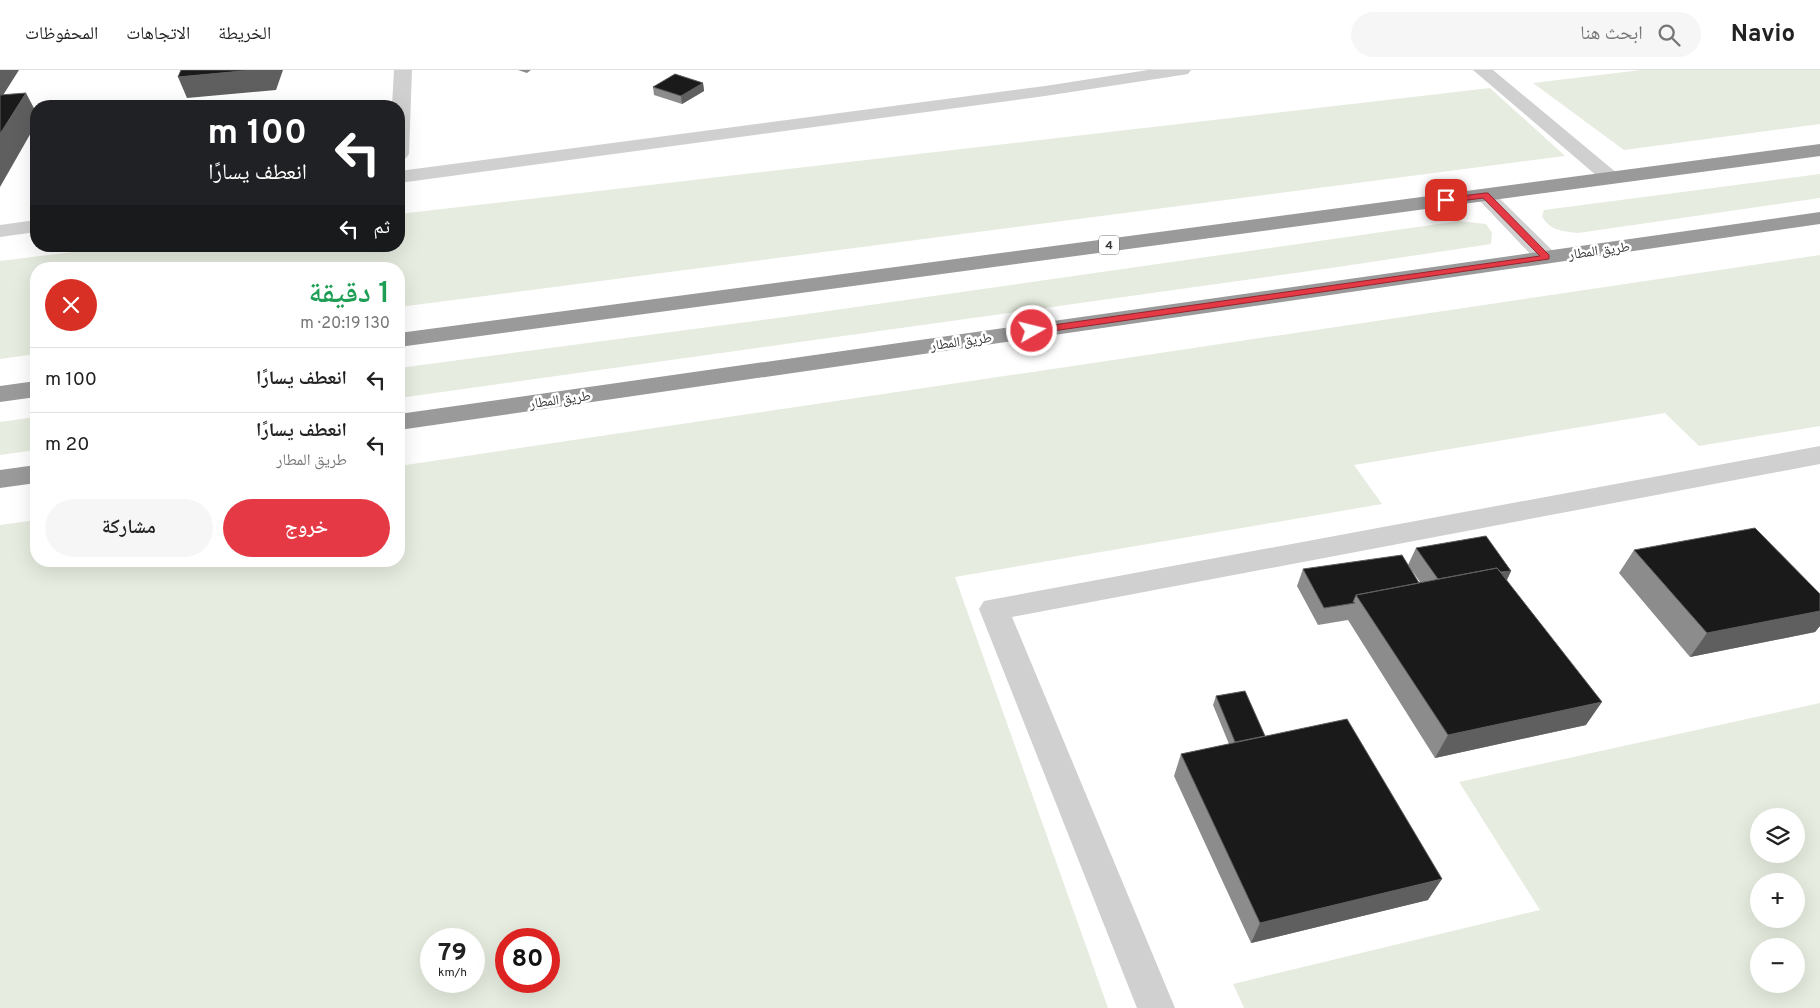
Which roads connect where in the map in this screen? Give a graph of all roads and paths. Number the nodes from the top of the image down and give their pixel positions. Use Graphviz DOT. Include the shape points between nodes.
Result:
graph roads {
  1 [pos="403,70"];
  2 [pos="1182,70"];
  3 [pos="1482,70"];
  4 [pos="402,100"];
  5 [pos="1820,150"];
  6 [pos="405,176"];
  7 [pos="1611,178"];
  8 [pos="1485,195"];
  9 [pos="1820,218"];
  10 [pos="30,227"];
  11 [pos="0,231"];
  12 [pos="1546,257"];
  13 [pos="405,339"];
  14 [pos="30,390"];
  15 [pos="0,394"];
  16 [pos="405,421"];
  17 [pos="1820,454"];
  18 [pos="30,475"];
  19 [pos="0,479"];
  20 [pos="1156,1008"];
  1 -- 4 [label="street"];
  2 -- 6 [label="street"];
  3 -- 7 [label="street"];
  5 -- 7 [label="highway, 4"];
  7 -- 8 [label="highway, 4"];
  8 -- 12 [label="street"];
  8 -- 13 [label="highway, 4"];
  9 -- 12 [label="highway, طريق المطار"];
  10 -- 11 [label="street"];
  12 -- 16 [label="highway, طريق المطار"];
  14 -- 15 [label="highway"];
  17 -- 20 [label="street" via="994,609"];
  18 -- 19 [label="highway"];
}
